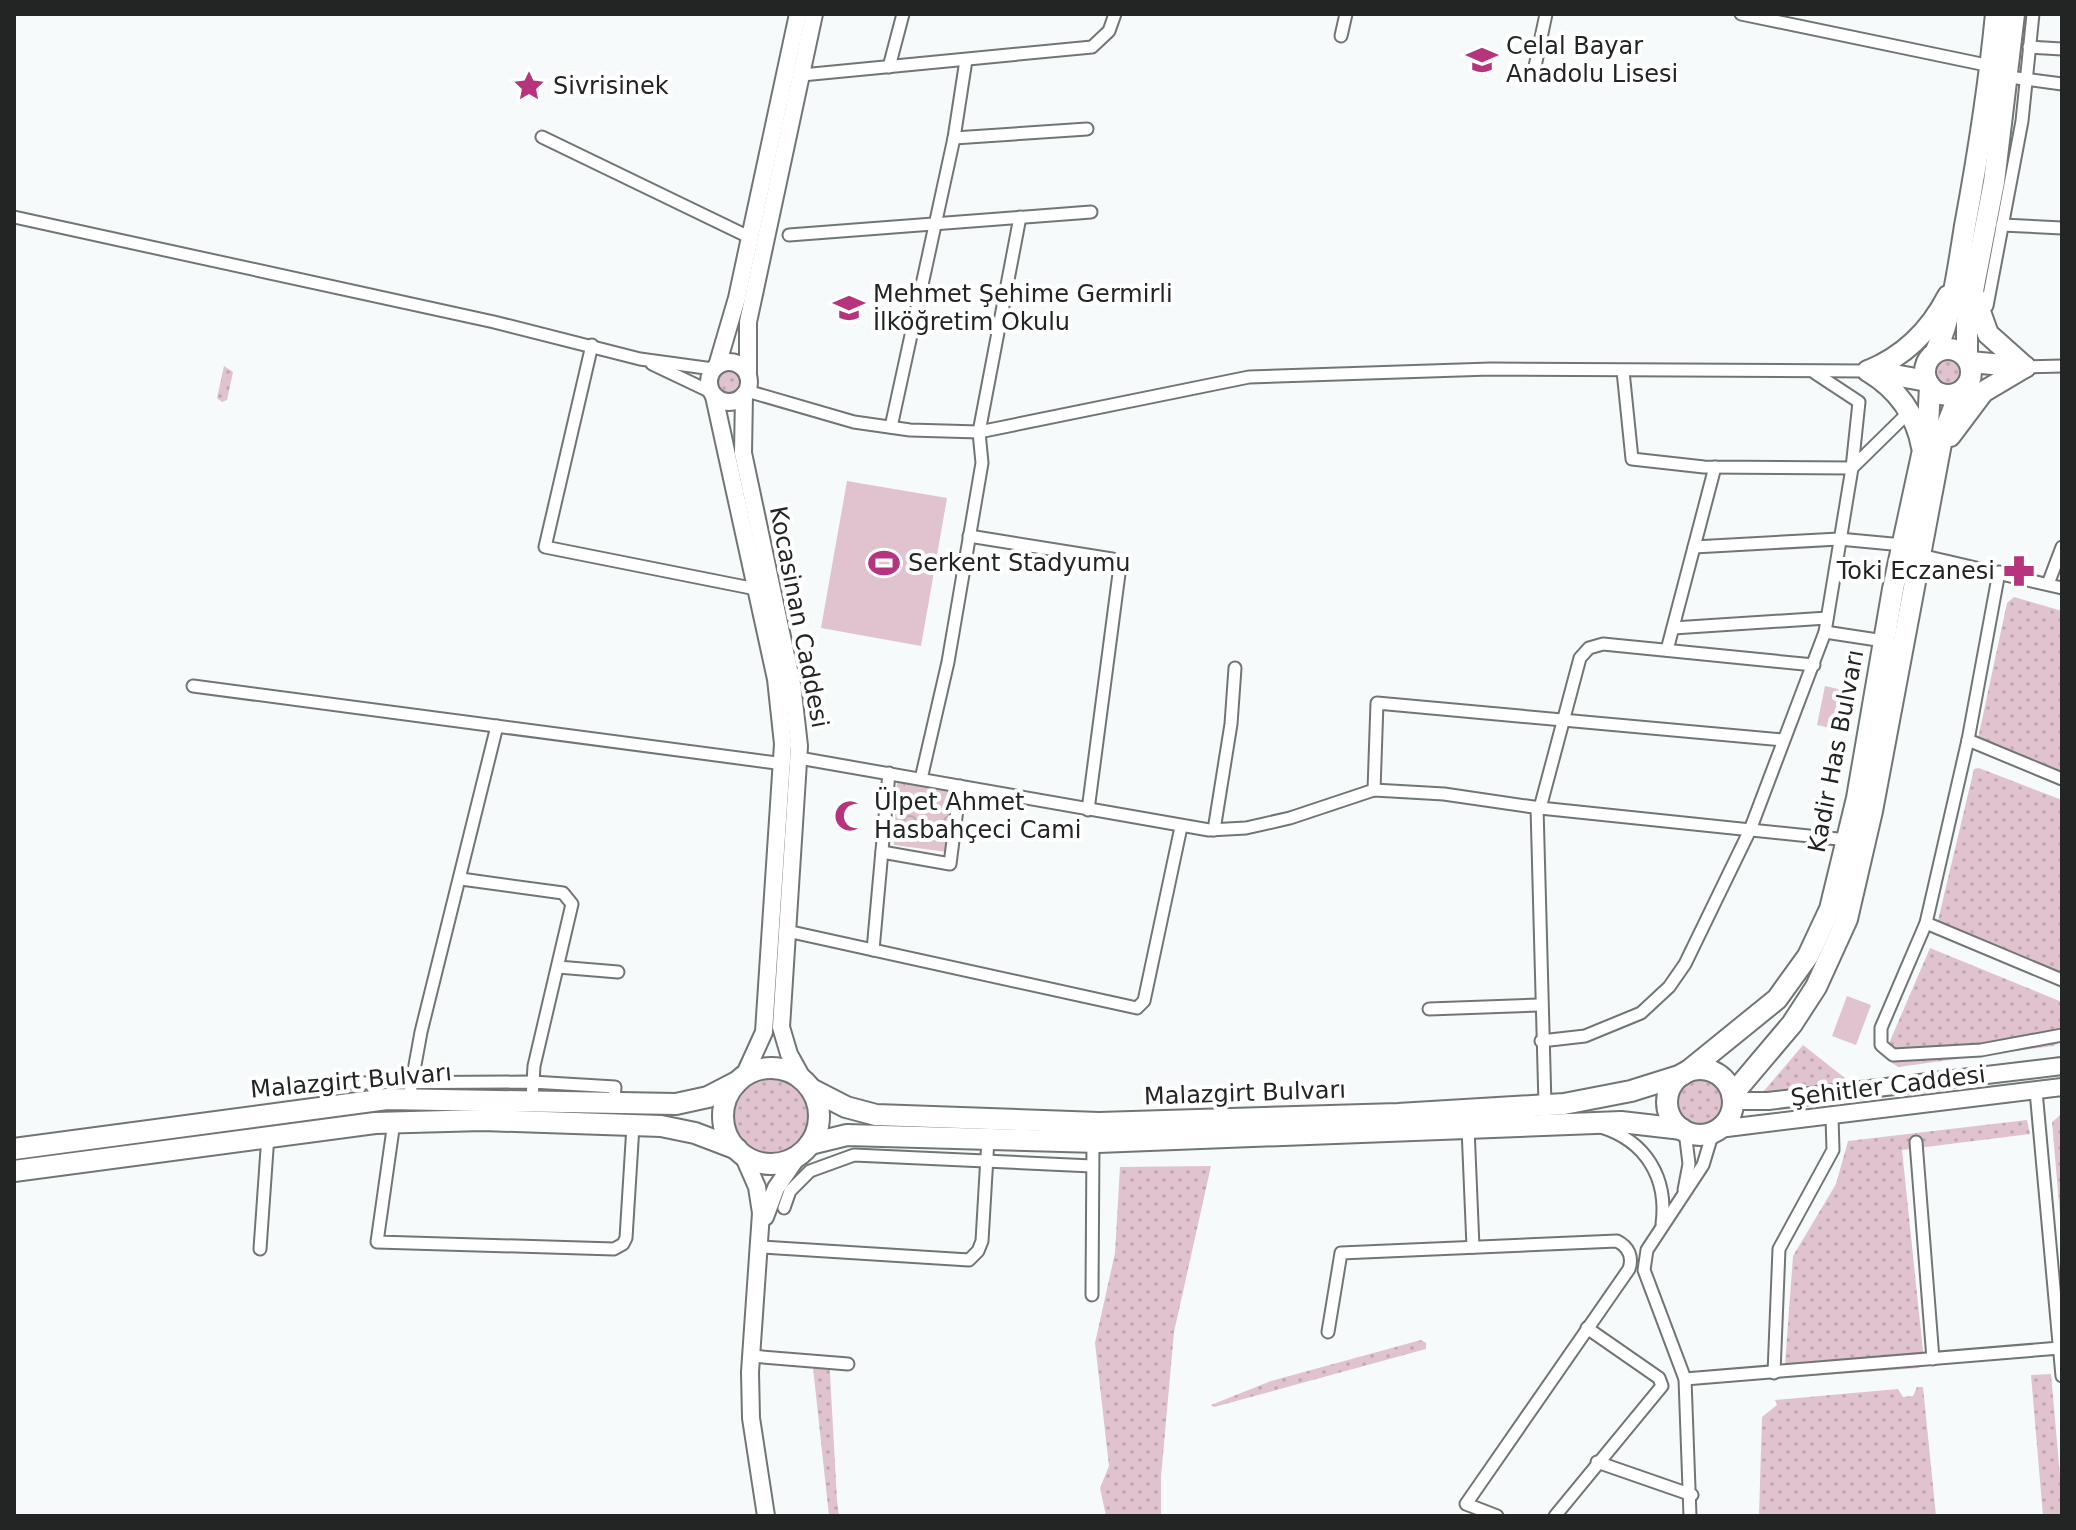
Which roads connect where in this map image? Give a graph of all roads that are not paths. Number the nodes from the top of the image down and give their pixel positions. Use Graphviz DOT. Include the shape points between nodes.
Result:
graph roads {
  1 [pos="798,14"];
  2 [pos="814,14"];
  3 [pos="903,14"];
  4 [pos="1115,14"];
  5 [pos="1346,14"];
  6 [pos="1546,14"];
  7 [pos="1741,14"];
  8 [pos="1996,14"];
  9 [pos="2014,14"];
  10 [pos="2033,14"];
  11 [pos="1791,19"];
  12 [pos="1341,36"];
  13 [pos="2029,47"];
  14 [pos="2062,49"];
  15 [pos="966,60"];
  16 [pos="1991,66"];
  17 [pos="889,67"];
  18 [pos="802,75"];
  19 [pos="1533,76"];
  20 [pos="2018,78"];
  21 [pos="2062,84"];
  22 [pos="1087,129"];
  23 [pos="542,137"];
  24 [pos="954,138"];
  25 [pos="1091,212"];
  26 [pos="14,217"];
  27 [pos="1020,217"];
  28 [pos="1998,218"];
  29 [pos="935,224"];
  30 [pos="2062,228"];
  31 [pos="789,235"];
  32 [pos="749,237"];
  33 [pos="1957,272"];
  34 [pos="1973,286"];
  35 [pos="1987,306"];
  36 [pos="592,345"];
  37 [pos="1934,353"];
  38 [pos="640,359"];
  39 [pos="1968,360"];
  40 [pos="1889,363"];
  41 [pos="2062,366"];
  42 [pos="715,367"];
  43 [pos="2025,367"];
  44 [pos="1623,371"];
  45 [pos="1868,371"];
  46 [pos="1814,373"];
  47 [pos="1928,384"];
  48 [pos="746,387"];
  49 [pos="1964,388"];
  50 [pos="712,394"];
  51 [pos="1909,412"];
  52 [pos="891,427"];
  53 [pos="979,432"];
  54 [pos="1931,455"];
  55 [pos="1715,467"];
  56 [pos="1852,468"];
  57 [pos="969,536"];
  58 [pos="1839,539"];
  59 [pos="1694,547"];
  60 [pos="2062,547"];
  61 [pos="1911,550"];
  62 [pos="1999,572"];
  63 [pos="2048,584"];
  64 [pos="2062,588"];
  65 [pos="756,589"];
  66 [pos="1827,618"];
  67 [pos="1673,628"];
  68 [pos="1825,632"];
  69 [pos="1884,641"];
  70 [pos="1667,650"];
  71 [pos="1814,665"];
  72 [pos="1235,668"];
  73 [pos="193,686"];
  74 [pos="1563,718"];
  75 [pos="497,726"];
  76 [pos="1782,740"];
  77 [pos="1968,740"];
  78 [pos="791,761"];
  79 [pos="889,773"];
  80 [pos="921,779"];
  81 [pos="2062,779"];
  82 [pos="960,786"];
  83 [pos="1374,790"];
  84 [pos="1538,808"];
  85 [pos="1088,810"];
  86 [pos="1181,827"];
  87 [pos="1214,830"];
  88 [pos="1750,830"];
  89 [pos="1848,840"];
  90 [pos="882,852"];
  91 [pos="461,879"];
  92 [pos="1926,923"];
  93 [pos="787,931"];
  94 [pos="873,950"];
  95 [pos="558,967"];
  96 [pos="618,972"];
  97 [pos="2062,980"];
  98 [pos="1539,1005"];
  99 [pos="1429,1009"];
  100 [pos="2062,1035"];
  101 [pos="1541,1041"];
  102 [pos="2062,1066"];
  103 [pos="1684,1073"];
  104 [pos="741,1079"];
  105 [pos="352,1083"];
  106 [pos="808,1086"];
  107 [pos="2062,1087"];
  108 [pos="410,1089"];
  109 [pos="532,1091"];
  110 [pos="2036,1091"];
  111 [pos="1733,1098"];
  112 [pos="1545,1105"];
  113 [pos="1832,1117"];
  114 [pos="394,1122"];
  115 [pos="1585,1124"];
  116 [pos="633,1126"];
  117 [pos="1468,1128"];
  118 [pos="1684,1130"];
  119 [pos="1716,1130"];
  120 [pos="268,1135"];
  121 [pos="988,1139"];
  122 [pos="1093,1142"];
  123 [pos="1916,1142"];
  124 [pos="14,1149"];
  125 [pos="804,1150"];
  126 [pos="740,1152"];
  127 [pos="987,1160"];
  128 [pos="1092,1166"];
  129 [pos="14,1171"];
  130 [pos="1683,1195"];
  131 [pos="784,1208"];
  132 [pos="762,1226"];
  133 [pos="1661,1229"];
  134 [pos="761,1247"];
  135 [pos="1473,1247"];
  136 [pos="260,1249"];
  137 [pos="1631,1256"];
  138 [pos="1646,1258"];
  139 [pos="1092,1295"];
  140 [pos="1587,1328"];
  141 [pos="1328,1332"];
  142 [pos="2060,1348"];
  143 [pos="751,1356"];
  144 [pos="1933,1359"];
  145 [pos="848,1364"];
  146 [pos="1774,1373"];
  147 [pos="2062,1376"];
  148 [pos="1685,1379"];
  149 [pos="1597,1462"];
  150 [pos="1692,1495"];
  151 [pos="766,1516"];
  152 [pos="1497,1516"];
  153 [pos="1555,1516"];
  154 [pos="1690,1516"];
  1 -- 32 [label="main road"];
  2 -- 18 [label="main road, Kocasinan Caddesi"];
  3 -- 17 [label="street"];
  4 -- 15 [label="street" via="1105,36 1092,47"];
  5 -- 12 [label="street"];
  6 -- 19 [label="street"];
  7 -- 11 [label="street"];
  8 -- 16 [label="highway"];
  9 -- 20 [label="highway"];
  10 -- 13 [label="street"];
  11 -- 16 [label="street"];
  13 -- 14 [label="street"];
  13 -- 20 [label="street"];
  15 -- 17 [label="street"];
  15 -- 24 [label="street"];
  16 -- 33 [label="highway"];
  17 -- 18 [label="street"];
  18 -- 48 [label="main road, Kocasinan Caddesi" via="748,322"];
  20 -- 21 [label="street"];
  20 -- 28 [label="highway"];
  22 -- 24 [label="street"];
  23 -- 32 [label="street"];
  24 -- 29 [label="street"];
  25 -- 27 [label="street"];
  26 -- 36 [label="street"];
  27 -- 29 [label="street"];
  27 -- 53 [label="street"];
  28 -- 30 [label="street"];
  28 -- 34 [label="highway"];
  28 -- 35 [label="street"];
  29 -- 31 [label="street"];
  29 -- 52 [label="street"];
  32 -- 42 [label="main road" via="733,317"];
  33 -- 37 [label="highway" via="1948,323"];
  33 -- 40 [label="highway" via="1928,328"];
  34 -- 39 [label="highway"];
  34 -- 43 [label="highway" via="1988,334"];
  36 -- 38 [label="street"];
  36 -- 65 [label="street" via="545,547"];
  37 -- 39 [label="highway" via="1952,348"];
  37 -- 40 [label="highway"];
  37 -- 47 [label="highway" via="1925,370"];
  38 -- 42 [label="street"];
  38 -- 50 [label="street"];
  39 -- 43 [label="highway"];
  39 -- 49 [label="highway" via="1972,373"];
  40 -- 45 [label="highway"];
  41 -- 43 [label="street"];
  42 -- 48 [label="main road" via="732,362"];
  42 -- 50 [label="main road" via="708,379"];
  43 -- 49 [label="highway"];
  43 -- 54 [label="highway" via="1976,398"];
  44 -- 46 [label="street"];
  44 -- 53 [label="street" via="1490,369 1249,377"];
  44 -- 55 [label="street" via="1632,459"];
  45 -- 46 [label="street"];
  45 -- 47 [label="highway"];
  45 -- 51 [label="highway" via="1892,389"];
  46 -- 56 [label="street" via="1859,402"];
  47 -- 49 [label="highway" via="1944,395"];
  47 -- 54 [label="highway, Kadir Has Bulvarı"];
  48 -- 50 [label="main road" via="731,403"];
  48 -- 52 [label="street" via="813,413"];
  48 -- 78 [label="main road, Kocasinan Caddesi" via="743,453 792,684"];
  49 -- 54 [label="highway, Kadir Has Bulvarı"];
  50 -- 65 [label="main road, Kocasinan Caddesi"];
  51 -- 54 [label="highway"];
  51 -- 56 [label="street"];
  52 -- 53 [label="street"];
  53 -- 57 [label="street" via="982,463"];
  54 -- 61 [label="highway, Kadir Has Bulvarı"];
  55 -- 56 [label="street"];
  55 -- 59 [label="street"];
  56 -- 58 [label="street"];
  57 -- 80 [label="street"];
  57 -- 85 [label="street" via="1112,559 1120,566"];
  58 -- 59 [label="street"];
  58 -- 61 [label="street"];
  58 -- 66 [label="street"];
  59 -- 67 [label="street"];
  60 -- 63 [label="street"];
  61 -- 62 [label="street"];
  61 -- 69 [label="highway, Kadir Has Bulvarı"];
  61 -- 111 [label="highway, Kadir Has Bulvarı" via="1872,811 1847,919 1808,999"];
  62 -- 63 [label="street"];
  62 -- 77 [label="street"];
  63 -- 64 [label="street"];
  65 -- 78 [label="main road, Kocasinan Caddesi"];
  66 -- 67 [label="street"];
  66 -- 68 [label="street"];
  67 -- 70 [label="street"];
  68 -- 69 [label="street"];
  68 -- 71 [label="street"];
  69 -- 89 [label="highway, Kadir Has Bulvarı"];
  70 -- 71 [label="street"];
  70 -- 74 [label="street" via="1603,644 1589,648 1580,658"];
  71 -- 76 [label="street"];
  72 -- 87 [label="street"];
  73 -- 75 [label="street"];
  74 -- 76 [label="street"];
  74 -- 83 [label="street" via="1377,703"];
  74 -- 84 [label="street"];
  75 -- 78 [label="street"];
  75 -- 91 [label="street"];
  76 -- 88 [label="street"];
  77 -- 81 [label="street"];
  77 -- 92 [label="street"];
  78 -- 79 [label="street"];
  78 -- 93 [label="main road, Kocasinan Caddesi"];
  78 -- 104 [label="main road, Kocasinan Caddesi" via="764,1032"];
  79 -- 80 [label="street"];
  79 -- 90 [label="street"];
  80 -- 82 [label="street"];
  82 -- 85 [label="street"];
  82 -- 90 [label="street" via="950,864"];
  83 -- 84 [label="street"];
  83 -- 87 [label="street" via="1290,818"];
  84 -- 88 [label="street"];
  84 -- 98 [label="street"];
  85 -- 86 [label="street"];
  86 -- 87 [label="street"];
  86 -- 94 [label="street" via="1139,1007"];
  88 -- 89 [label="street"];
  88 -- 101 [label="street" via="1685,964 1660,997 1641,1013 1597,1033"];
  89 -- 103 [label="highway, Kadir Has Bulvarı" via="1827,917 1799,971 1777,999"];
  90 -- 94 [label="street"];
  91 -- 95 [label="street" via="566,895 572,908"];
  91 -- 108 [label="street"];
  92 -- 97 [label="street"];
  92 -- 100 [label="street" via="1881,1028 1881,1045 1893,1055 1981,1050"];
  93 -- 94 [label="street"];
  93 -- 106 [label="main road, Kocasinan Caddesi" via="781,1027"];
  95 -- 96 [label="street"];
  95 -- 109 [label="street"];
  98 -- 99 [label="street"];
  98 -- 101 [label="street"];
  101 -- 112 [label="street"];
  102 -- 111 [label="main road, Şehitler Caddesi" via="1768,1101"];
  103 -- 111 [label="highway" via="1700,1069 1718,1074"];
  103 -- 112 [label="highway, Malazgirt Bulvarı" via="1612,1096"];
  103 -- 118 [label="highway" via="1667,1102 1670,1115"];
  104 -- 106 [label="highway" via="776,1068"];
  104 -- 109 [label="highway, Malazgirt Bulvarı" via="687,1102 614,1101"];
  104 -- 126 [label="highway" via="728,1095 723,1120"];
  105 -- 108 [label="street"];
  106 -- 112 [label="highway, Malazgirt Bulvarı" via="846,1107 876,1115 1099,1123"];
  106 -- 125 [label="highway" via="819,1121"];
  107 -- 110 [label="main road, Şehitler Caddesi"];
  108 -- 109 [label="highway, Malazgirt Bulvarı"];
  108 -- 124 [label="highway, Malazgirt Bulvarı"];
  110 -- 113 [label="main road, Şehitler Caddesi"];
  110 -- 142 [label="street"];
  111 -- 119 [label="highway" via="1728,1120"];
  113 -- 119 [label="main road, Şehitler Caddesi"];
  113 -- 146 [label="street" via="1833,1150 1779,1249"];
  114 -- 116 [label="highway, Malazgirt Bulvarı"];
  114 -- 116 [label="street" via="377,1242 614,1249 626,1238"];
  114 -- 120 [label="highway, Malazgirt Bulvarı"];
  115 -- 117 [label="highway, Malazgirt Bulvarı"];
  115 -- 118 [label="highway, Malazgirt Bulvarı" via="1621,1122"];
  115 -- 133 [label="street" via="1625,1137 1650,1160 1662,1191"];
  116 -- 126 [label="highway, Malazgirt Bulvarı" via="678,1129"];
  117 -- 122 [label="highway, Malazgirt Bulvarı"];
  117 -- 135 [label="street"];
  118 -- 119 [label="highway"];
  118 -- 130 [label="street" via="1689,1164"];
  119 -- 130 [label="street" via="1709,1154"];
  120 -- 129 [label="highway, Malazgirt Bulvarı"];
  120 -- 136 [label="street"];
  121 -- 122 [label="highway, Malazgirt Bulvarı"];
  121 -- 125 [label="highway, Malazgirt Bulvarı" via="847,1135"];
  121 -- 127 [label="street"];
  122 -- 128 [label="street"];
  123 -- 144 [label="street"];
  125 -- 126 [label="highway" via="766,1164"];
  125 -- 132 [label="main road" via="776,1188"];
  126 -- 132 [label="main road" via="757,1187"];
  127 -- 128 [label="street"];
  127 -- 131 [label="street" via="844,1157 802,1178"];
  127 -- 134 [label="street" via="982,1241 969,1260"];
  128 -- 139 [label="street"];
  130 -- 133 [label="street"];
  132 -- 134 [label="main road"];
  133 -- 138 [label="street"];
  134 -- 143 [label="main road"];
  135 -- 137 [label="street" via="1617,1241"];
  135 -- 141 [label="street" via="1341,1253"];
  137 -- 138 [label="street"];
  137 -- 140 [label="street" via="1629,1269"];
  138 -- 148 [label="street" via="1644,1270"];
  140 -- 149 [label="street" via="1662,1383"];
  140 -- 152 [label="street" via="1466,1504"];
  142 -- 144 [label="street"];
  142 -- 147 [label="street"];
  143 -- 145 [label="street"];
  143 -- 151 [label="main road" via="751,1418"];
  144 -- 146 [label="street"];
  146 -- 148 [label="street"];
  148 -- 150 [label="street"];
  149 -- 150 [label="street"];
  149 -- 153 [label="street"];
  150 -- 154 [label="street"];
}
